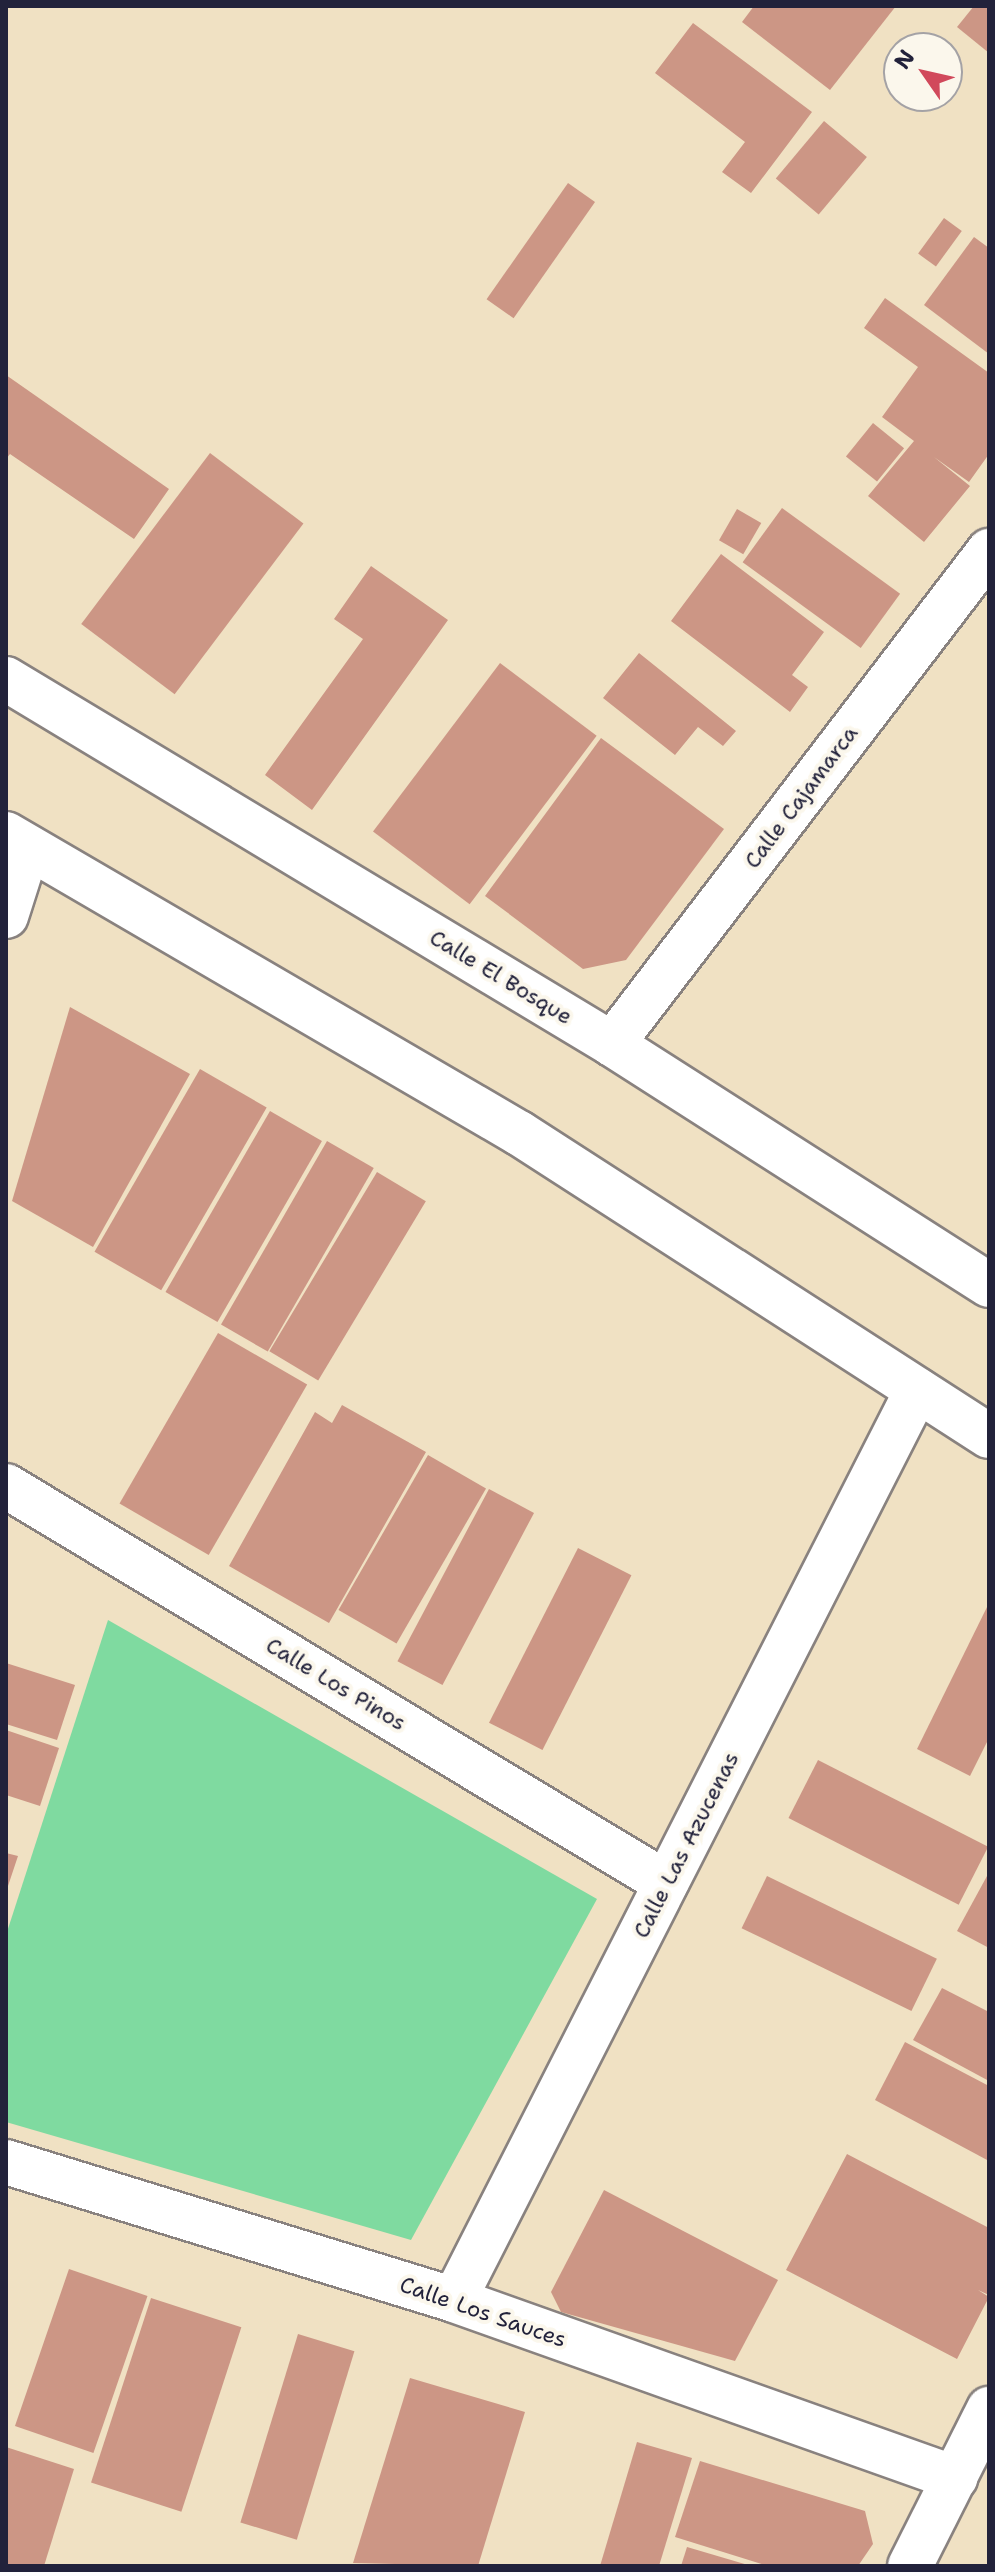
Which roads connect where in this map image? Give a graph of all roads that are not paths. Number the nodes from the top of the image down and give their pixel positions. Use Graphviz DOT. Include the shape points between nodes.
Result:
graph roads {
  1 [pos="989,551"];
  2 [pos="6,679"];
  3 [pos="17,840"];
  4 [pos="6,916"];
  5 [pos="612,1044"];
  6 [pos="989,1285"];
  7 [pos="917,1390"];
  8 [pos="989,1436"];
  9 [pos="6,1486"];
  10 [pos="666,1883"];
  11 [pos="6,2162"];
  12 [pos="454,2300"];
  13 [pos="989,2409"];
  14 [pos="955,2478"];
  15 [pos="910,2566"];
  1 -- 5 [label="street, Calle Cajamarca"];
  2 -- 5 [label="street, Calle El Bosque"];
  3 -- 4 [label="street"];
  3 -- 7 [label="street" via="519,1133"];
  5 -- 6 [label="street, Calle El Bosque"];
  7 -- 8 [label="street"];
  7 -- 10 [label="street, Calle Las Azucenas"];
  9 -- 10 [label="street, Calle Los Pinos"];
  10 -- 12 [label="street, Calle Las Azucenas"];
  11 -- 12 [label="street, Calle Los Sauces"];
  12 -- 14 [label="street, Calle Los Sauces"];
  13 -- 14 [label="street"];
  14 -- 15 [label="street"];
}
